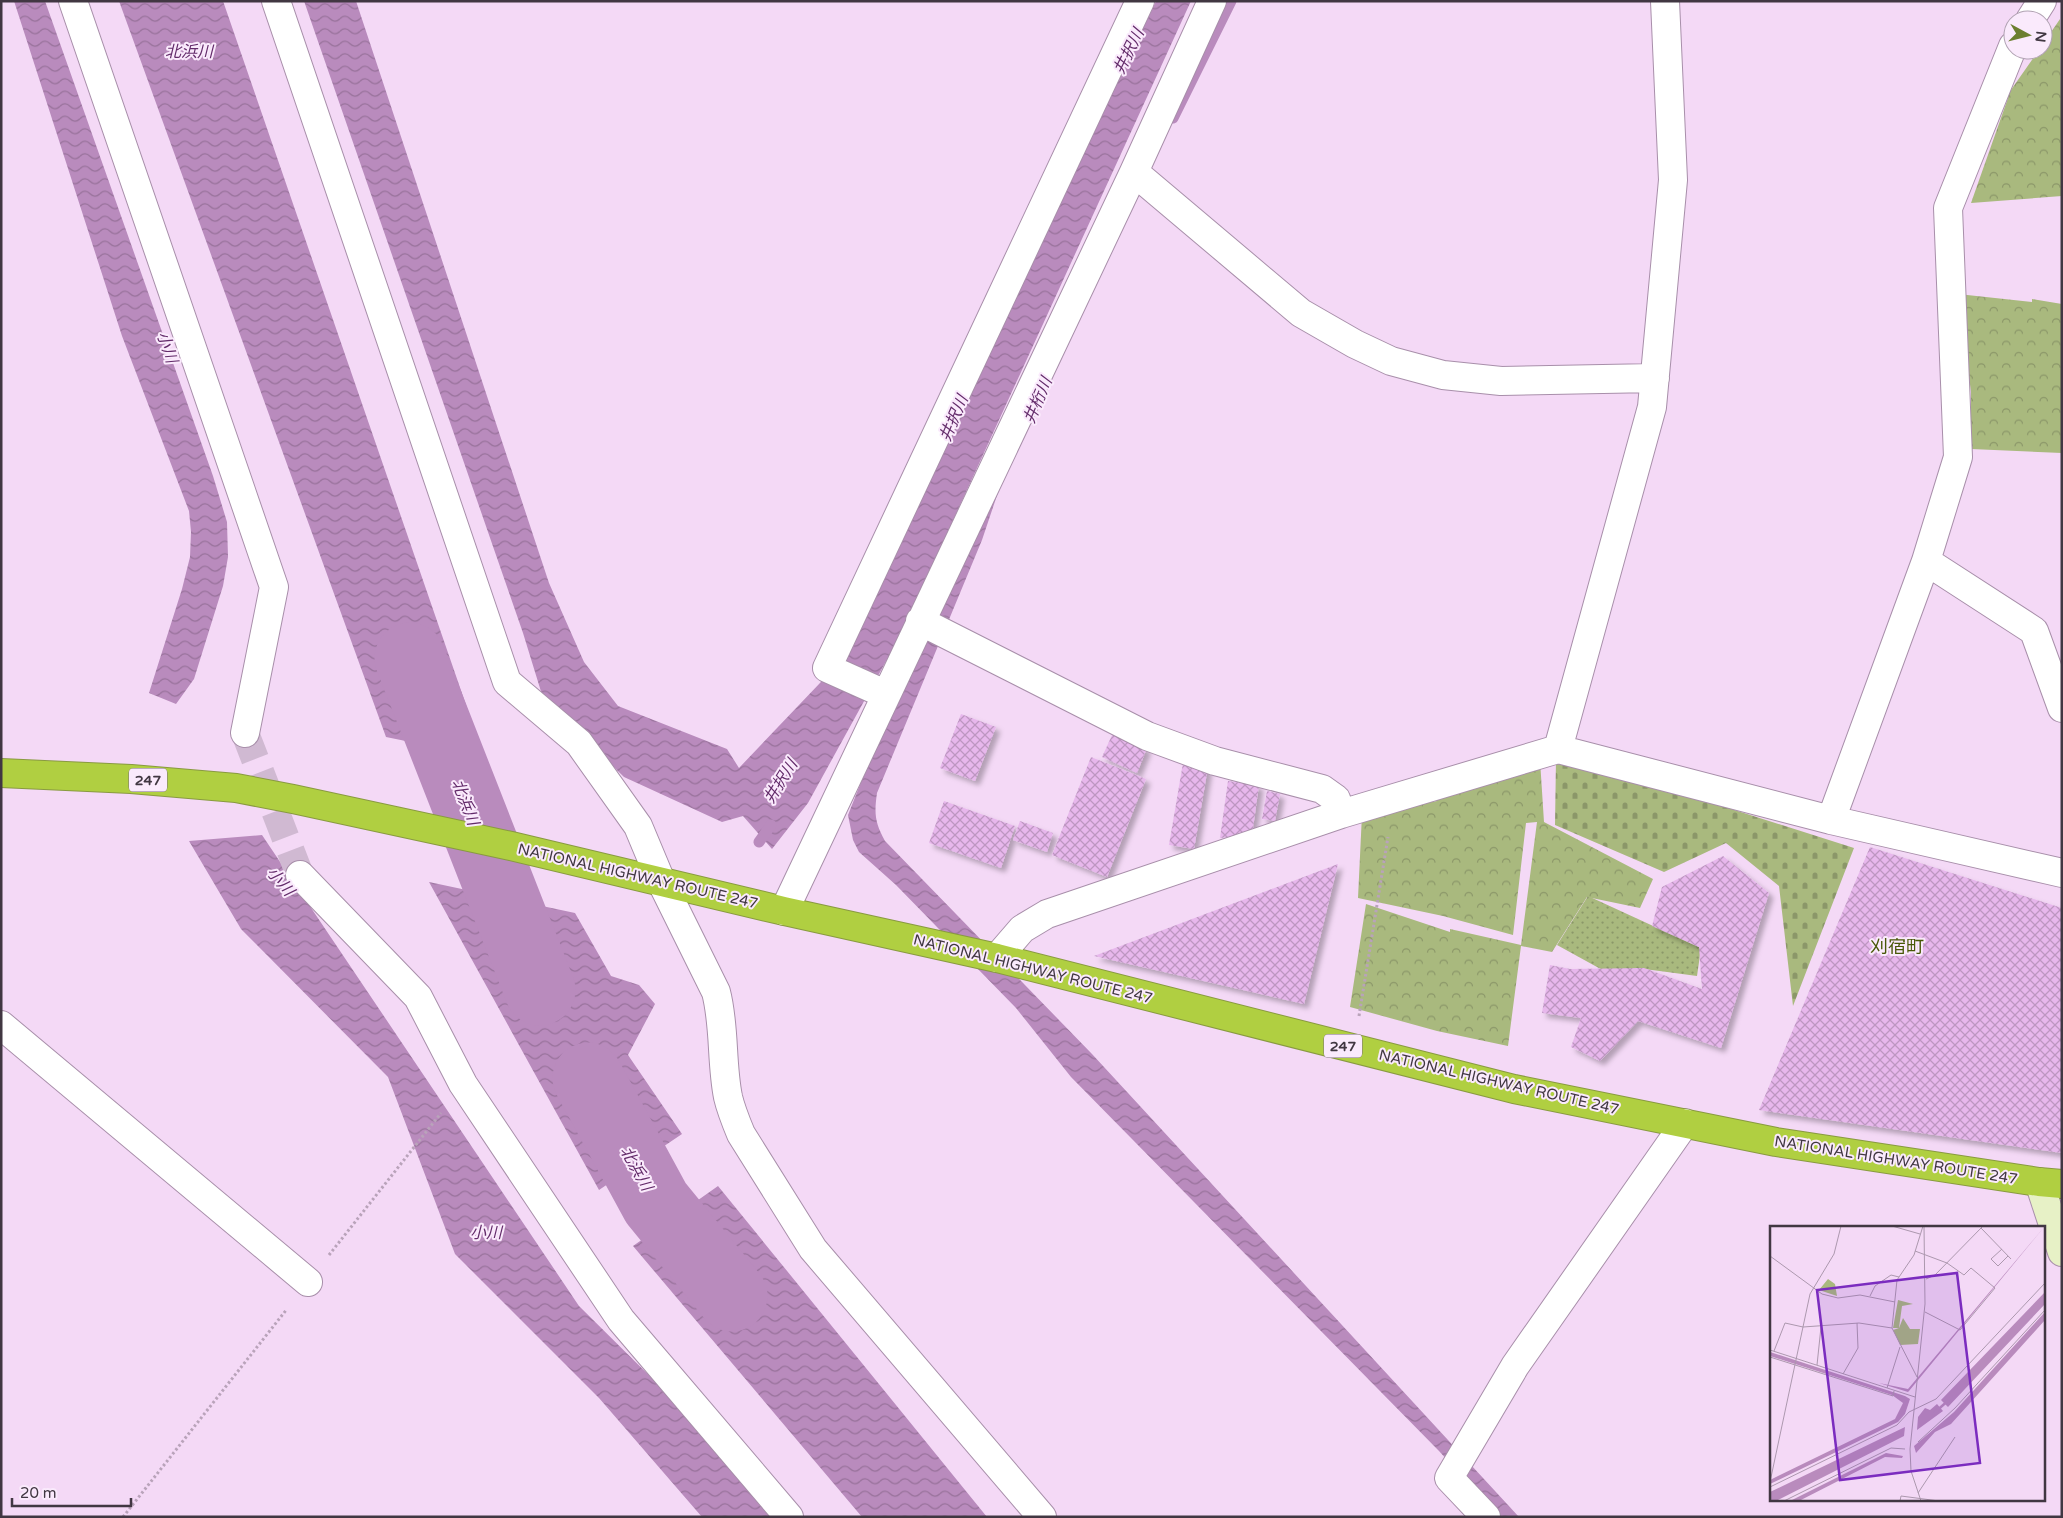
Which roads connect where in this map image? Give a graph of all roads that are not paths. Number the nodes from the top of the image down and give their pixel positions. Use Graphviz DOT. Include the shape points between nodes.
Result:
graph roads {
  1 [pos="73,1"];
  2 [pos="276,1"];
  3 [pos="1140,1"];
  4 [pos="1212,1"];
  5 [pos="1666,1"];
  6 [pos="2007,60"];
  7 [pos="1134,172"];
  8 [pos="1655,378"];
  9 [pos="1926,561"];
  10 [pos="922,623"];
  11 [pos="884,694"];
  12 [pos="2062,708"];
  13 [pos="244,733"];
  14 [pos="1558,749"];
  15 [pos="1,773"];
  16 [pos="1341,814"];
  17 [pos="1831,820"];
  18 [pos="2062,873"];
  19 [pos="300,875"];
  20 [pos="661,881"];
  21 [pos="784,911"];
  22 [pos="997,958"];
  23 [pos="1,1024"];
  24 [pos="1685,1123"];
  25 [pos="2050,1183"];
  26 [pos="2062,1252"];
  27 [pos="308,1282"];
  28 [pos="789,1517"];
  29 [pos="1042,1517"];
  30 [pos="1486,1517"];
  1 -- 13 [label="street" via="274,587"];
  2 -- 20 [label="street" via="507,682 579,743 638,826"];
  3 -- 11 [label="street" via="827,668"];
  4 -- 7 [label="street"];
  5 -- 8 [label="street" via="1673,180"];
  6 -- 9 [label="street" via="1948,208 1958,457"];
  7 -- 8 [label="street" via="1301,312 1391,361 1443,375 1501,381"];
  7 -- 10 [label="street"];
  8 -- 14 [label="street" via="1652,406"];
  9 -- 12 [label="street" via="2034,631"];
  9 -- 17 [label="street"];
  10 -- 11 [label="street"];
  10 -- 16 [label="street" via="1147,736 1215,762 1322,789 1336,799"];
  11 -- 21 [label="street"];
  14 -- 16 [label="street"];
  14 -- 17 [label="street"];
  15 -- 20 [label="highway, NATIONAL HIGHWAY ROUTE 247 / 247" via="236,788"];
  16 -- 22 [label="street" via="1048,914 1022,929"];
  17 -- 18 [label="street"];
  19 -- 28 [label="street" via="418,997 463,1084 621,1320"];
  20 -- 21 [label="highway, NATIONAL HIGHWAY ROUTE 247 / 247"];
  20 -- 29 [label="street" via="716,992 721,1011 728,1098 741,1134 813,1249"];
  21 -- 22 [label="highway, NATIONAL HIGHWAY ROUTE 247 / 247"];
  22 -- 24 [label="highway, NATIONAL HIGHWAY ROUTE 247 / 247" via="1514,1089"];
  23 -- 27 [label="street"];
  24 -- 25 [label="highway, NATIONAL HIGHWAY ROUTE 247 / 247" via="1776,1142"];
  24 -- 30 [label="street" via="1516,1366 1449,1478"];
  25 -- 26 [label="main road"];
}
